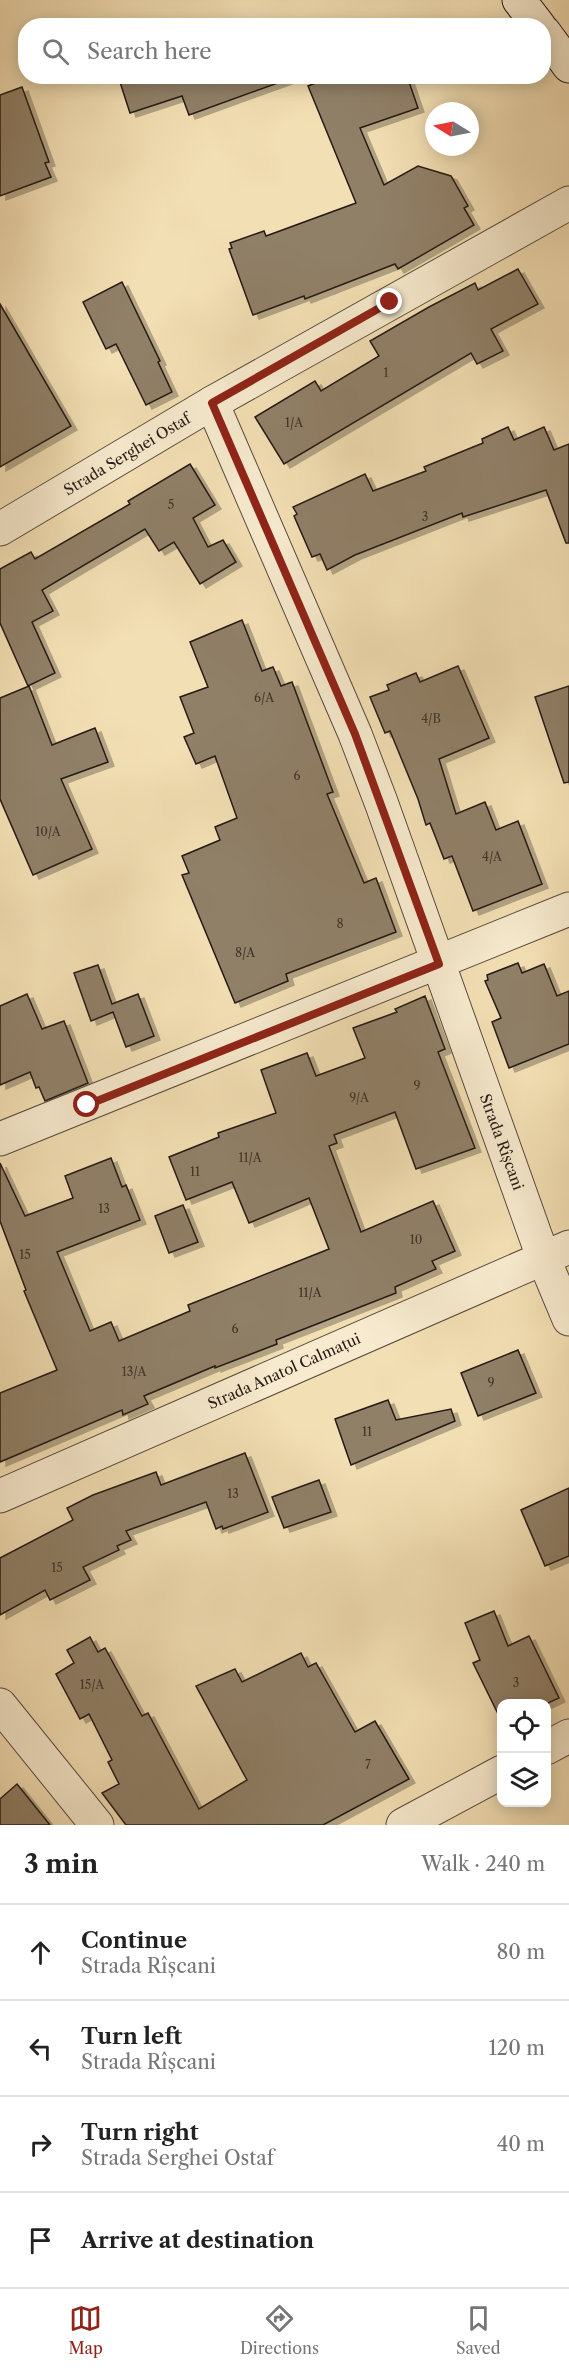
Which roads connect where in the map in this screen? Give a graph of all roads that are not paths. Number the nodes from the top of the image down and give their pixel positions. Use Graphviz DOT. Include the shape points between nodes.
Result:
graph roads {
  1 [pos="519,0"];
  2 [pos="532,18"];
  3 [pos="551,42"];
  4 [pos="569,66"];
  5 [pos="569,203"];
  6 [pos="212,403"];
  7 [pos="0,529"];
  8 [pos="569,909"];
  9 [pos="439,964"];
  10 [pos="0,1139"];
  11 [pos="556,1252"];
  12 [pos="569,1319"];
  13 [pos="0,1496"];
  14 [pos="0,1705"];
  15 [pos="569,1736"];
  16 [pos="551,1745"];
  17 [pos="497,1774"];
  18 [pos="97,1825"];
  19 [pos="404,1825"];
  1 -- 2 [label="street"];
  3 -- 4 [label="street"];
  5 -- 6 [label="street, Strada Serghei Ostaf"];
  6 -- 7 [label="street, Strada Serghei Ostaf"];
  6 -- 9 [label="street, Strada Rîșcani" via="355,734"];
  8 -- 9 [label="street"];
  9 -- 10 [label="street"];
  9 -- 11 [label="street, Strada Rîșcani"];
  11 -- 12 [label="street, Strada Rîșcani"];
  11 -- 13 [label="street, Strada Anatol Calmațui"];
  14 -- 18 [label="street"];
  15 -- 16 [label="street"];
  17 -- 19 [label="street"];
}
